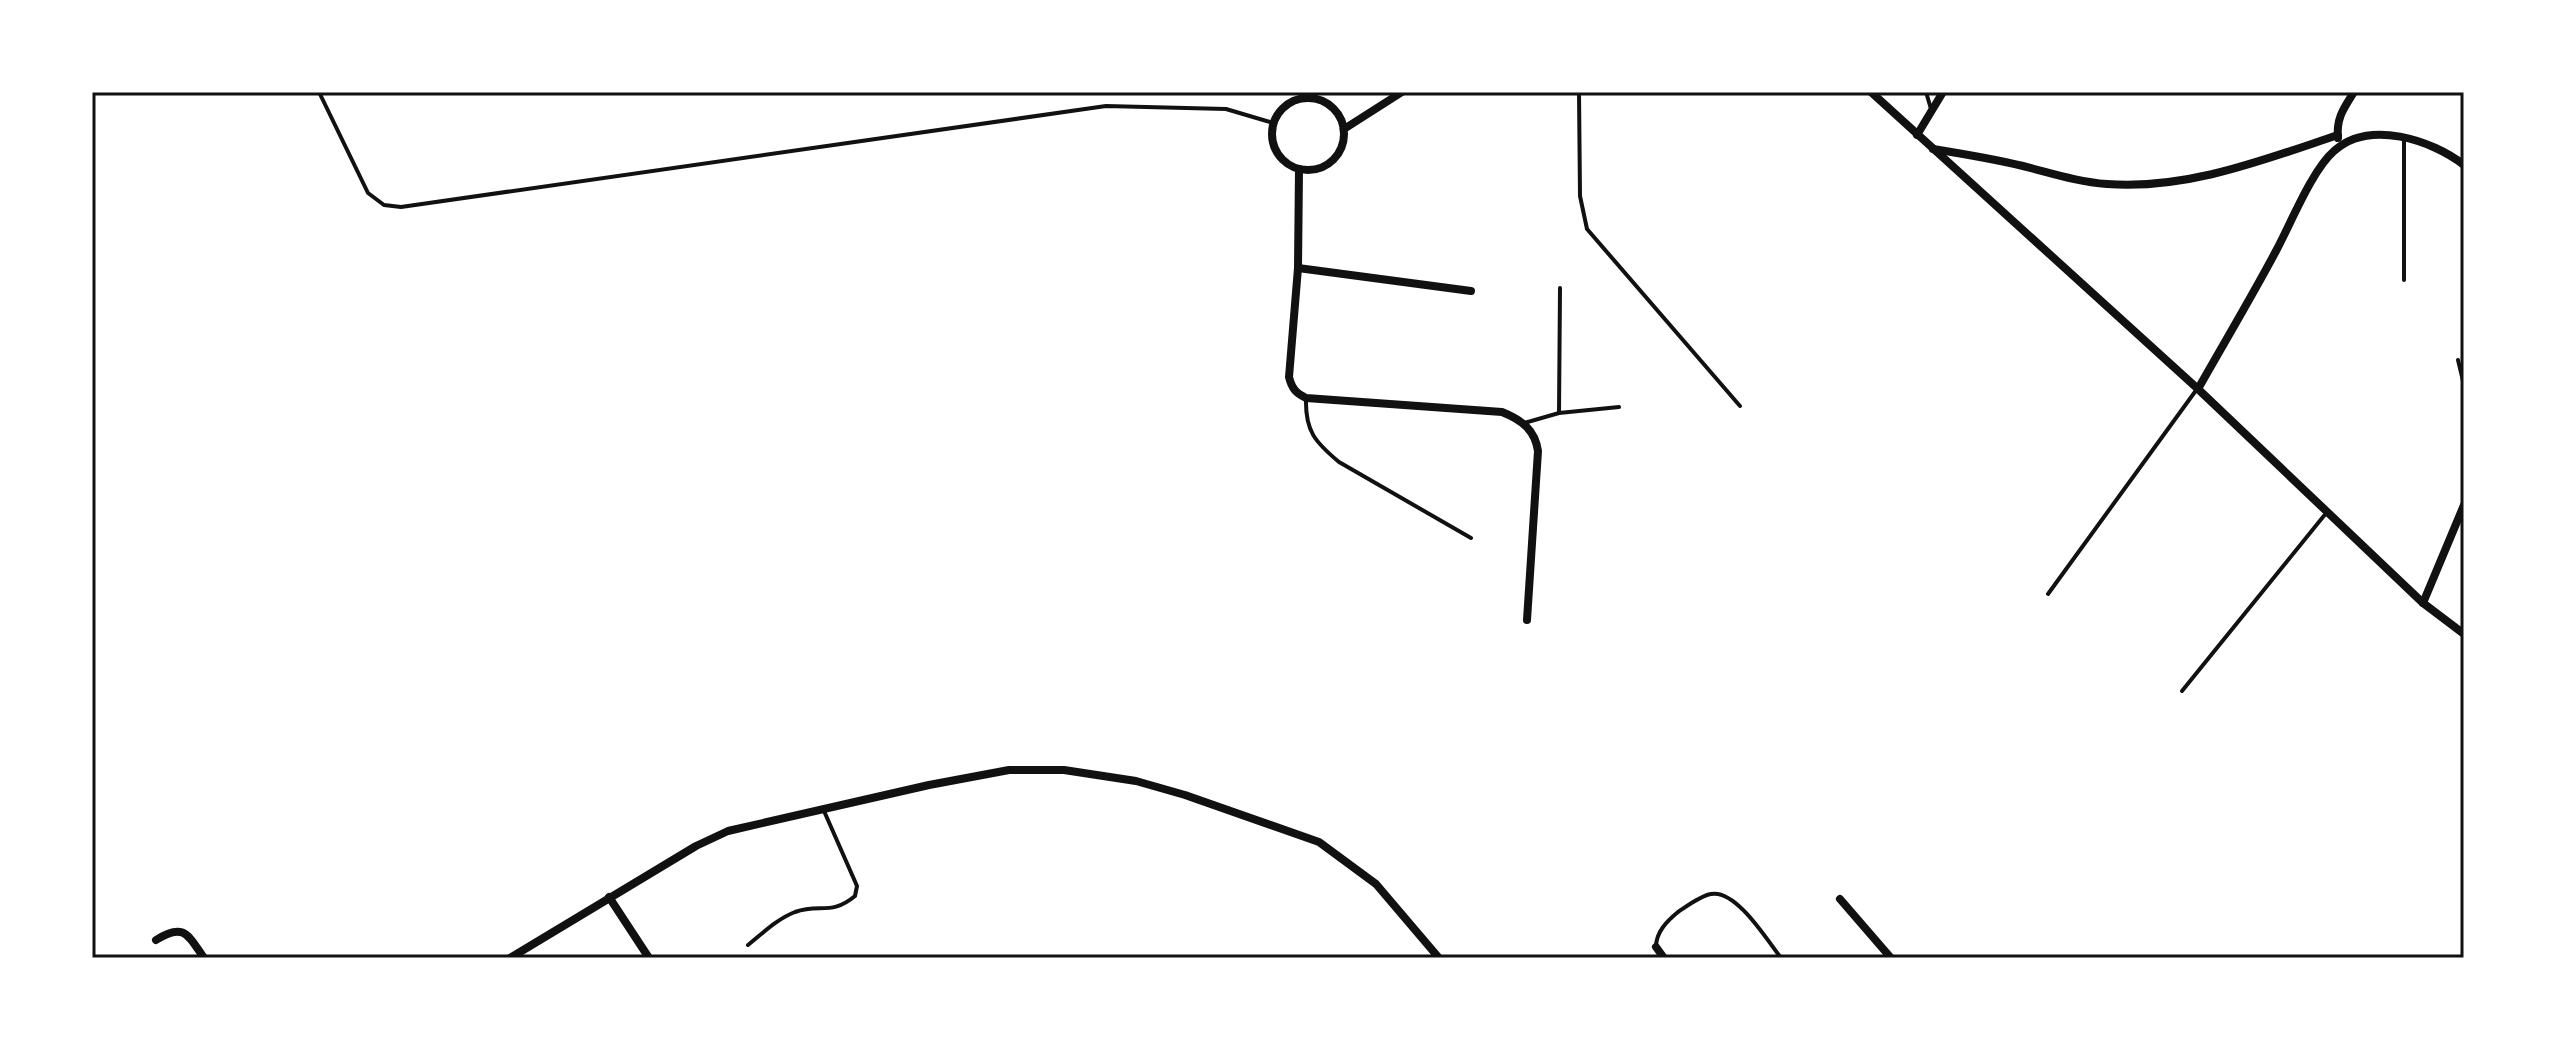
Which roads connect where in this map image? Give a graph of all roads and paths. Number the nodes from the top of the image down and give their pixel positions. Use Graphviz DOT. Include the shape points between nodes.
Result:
graph roads {
  1 [pos="319,92"];
  2 [pos="1402,92"];
  3 [pos="1579,92"];
  4 [pos="1871,92"];
  5 [pos="1926,92"];
  6 [pos="1943,92"];
  7 [pos="2354,92"];
  8 [pos="1306,95"];
  9 [pos="1932,110"];
  10 [pos="1273,123"];
  11 [pos="1344,129"];
  12 [pos="1917,135"];
  13 [pos="2338,135"];
  14 [pos="2404,139"];
  15 [pos="2339,147"];
  16 [pos="1933,149"];
  17 [pos="2464,165"];
  18 [pos="1299,169"];
  19 [pos="1298,268"];
  20 [pos="2404,280"];
  21 [pos="1560,288"];
  22 [pos="1471,291"];
  23 [pos="2458,360"];
  24 [pos="2464,385"];
  25 [pos="2198,389"];
  26 [pos="1306,398"];
  27 [pos="1740,406"];
  28 [pos="1619,407"];
  29 [pos="1559,413"];
  30 [pos="1524,423"];
  31 [pos="2464,505"];
  32 [pos="2327,512"];
  33 [pos="1471,538"];
  34 [pos="2048,594"];
  35 [pos="2423,603"];
  36 [pos="1527,620"];
  37 [pos="2464,634"];
  38 [pos="2182,691"];
  39 [pos="823,809"];
  40 [pos="609,897"];
  41 [pos="1840,899"];
  42 [pos="156,940"];
  43 [pos="748,945"];
  44 [pos="1656,947"];
  45 [pos="204,958"];
  46 [pos="510,958"];
  47 [pos="649,958"];
  48 [pos="1439,958"];
  49 [pos="1664,958"];
  50 [pos="1781,958"];
  51 [pos="1891,958"];
  1 -- 10 [label="lane" via="368,193 384,205 401,207 1106,106 1226,109"];
  2 -- 11 [label="street"];
  3 -- 27 [label="lane" via="1580,196 1587,229"];
  4 -- 12 [label="street"];
  5 -- 9 [label="lane"];
  6 -- 9 [label="street"];
  7 -- 13 [label="street" via="2339,116"];
  8 -- 10 [label="street" via="1286,105"];
  8 -- 11 [label="street" via="1331,106"];
  9 -- 12 [label="street"];
  10 -- 18 [label="street" via="1274,147"];
  11 -- 18 [label="street" via="1344,141 1332,160 1322,167"];
  12 -- 16 [label="street"];
  13 -- 15 [label="street"];
  13 -- 16 [label="street" via="2239,169 2140,184 2078,180"];
  14 -- 15 [label="street" via="2372,135"];
  14 -- 17 [label="street" via="2435,147"];
  14 -- 20 [label="lane"];
  15 -- 25 [label="street" via="2314,179"];
  16 -- 25 [label="street"];
  18 -- 19 [label="street"];
  19 -- 22 [label="street"];
  19 -- 26 [label="street" via="1289,377 1296,394"];
  21 -- 29 [label="lane"];
  23 -- 24 [label="lane"];
  25 -- 32 [label="street"];
  25 -- 34 [label="lane"];
  26 -- 30 [label="street" via="1502,412"];
  26 -- 33 [label="lane" via="1306,419 1320,447"];
  28 -- 29 [label="lane"];
  29 -- 30 [label="lane"];
  30 -- 36 [label="street" via="1538,451"];
  31 -- 35 [label="street"];
  32 -- 35 [label="street"];
  32 -- 38 [label="lane"];
  35 -- 37 [label="street"];
  39 -- 40 [label="street" via="713,838"];
  39 -- 43 [label="lane" via="857,886 855,896 829,910 795,912"];
  39 -- 48 [label="street" via="1009,770 1064,770 1136,781 1319,842 1376,884"];
  40 -- 46 [label="street"];
  40 -- 47 [label="street"];
  41 -- 51 [label="street"];
  42 -- 45 [label="street" via="180,931"];
  44 -- 49 [label="street"];
  44 -- 50 [label="lane" via="1660,930 1678,912 1712,893 1729,896"];
}
